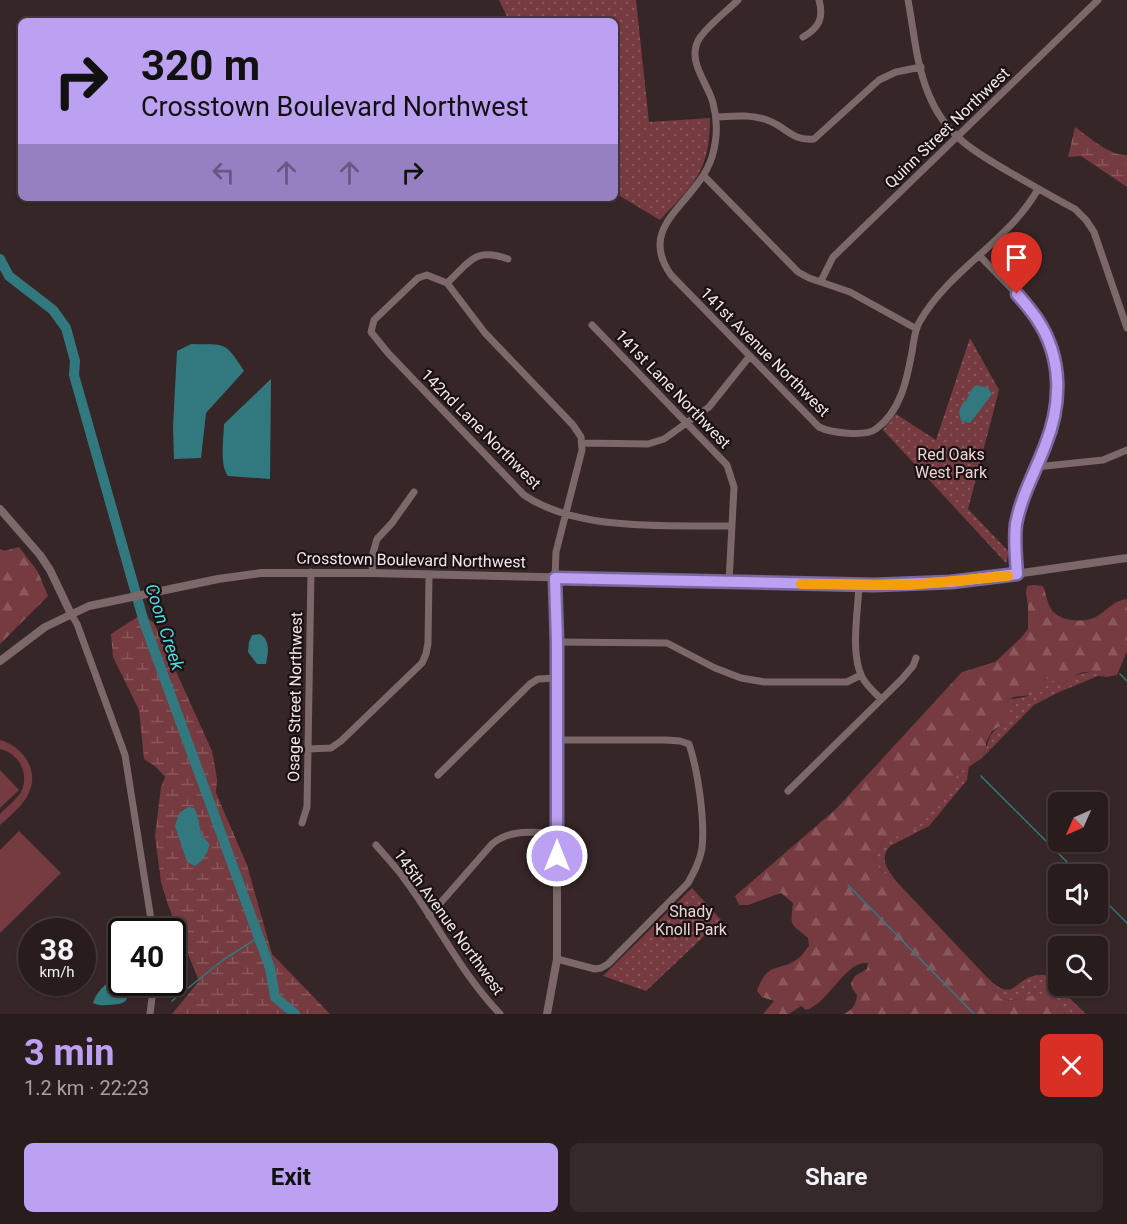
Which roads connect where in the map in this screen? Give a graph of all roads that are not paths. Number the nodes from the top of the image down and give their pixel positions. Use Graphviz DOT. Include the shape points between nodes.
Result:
graph roads {
  1 [pos="738,0"];
  2 [pos="819,0"];
  3 [pos="908,0"];
  4 [pos="1098,0"];
  5 [pos="802,37"];
  6 [pos="921,67"];
  7 [pos="716,117"];
  8 [pos="957,137"];
  9 [pos="704,176"];
  10 [pos="1038,189"];
  11 [pos="979,255"];
  12 [pos="508,259"];
  13 [pos="820,281"];
  14 [pos="447,283"];
  15 [pos="592,325"];
  16 [pos="915,328"];
  17 [pos="1127,328"];
  18 [pos="749,357"];
  19 [pos="688,424"];
  20 [pos="583,443"];
  21 [pos="1127,450"];
  22 [pos="1036,467"];
  23 [pos="414,492"];
  24 [pos="0,509"];
  25 [pos="565,513"];
  26 [pos="732,526"];
  27 [pos="1127,558"];
  28 [pos="311,572"];
  29 [pos="372,573"];
  30 [pos="1017,574"];
  31 [pos="429,575"];
  32 [pos="555,578"];
  33 [pos="729,582"];
  34 [pos="859,585"];
  35 [pos="71,614"];
  36 [pos="557,642"];
  37 [pos="916,658"];
  38 [pos="0,661"];
  39 [pos="861,675"];
  40 [pos="556,678"];
  41 [pos="880,699"];
  42 [pos="558,740"];
  43 [pos="308,749"];
  44 [pos="438,775"];
  45 [pos="788,791"];
  46 [pos="302,823"];
  47 [pos="557,833"];
  48 [pos="376,845"];
  49 [pos="429,916"];
  50 [pos="151,918"];
  51 [pos="557,959"];
  52 [pos="152,996"];
  53 [pos="150,1014"];
  54 [pos="500,1014"];
  55 [pos="548,1014"];
  1 -- 7 [label="street" via="704,33 696,47 697,67 711,95"];
  2 -- 5 [label="street" via="820,21"];
  3 -- 6 [label="street"];
  4 -- 8 [label="street, Quinn Street Northwest"];
  6 -- 7 [label="street" via="879,80 814,139 800,139 774,123 750,116"];
  6 -- 8 [label="street" via="929,96"];
  7 -- 9 [label="street" via="715,146"];
  8 -- 10 [label="street" via="970,149"];
  8 -- 13 [label="street, Quinn Street Northwest" via="833,257"];
  9 -- 13 [label="street" via="798,272"];
  9 -- 18 [label="street, 141st Avenue Northwest" via="662,230 662,260 671,275"];
  10 -- 11 [label="street" via="1014,222"];
  10 -- 17 [label="street" via="1086,219"];
  11 -- 16 [label="street" via="932,300"];
  11 -- 22 [label="street" via="1037,318 1049,340 1058,400"];
  12 -- 14 [label="street" via="483,254 475,257"];
  13 -- 16 [label="street" via="850,292"];
  14 -- 20 [label="street" via="485,333 573,425"];
  14 -- 25 [label="street, 142nd Lane Northwest" via="427,275 418,278 374,320 371,332 524,495"];
  15 -- 19 [label="street, 141st Lane Northwest"];
  16 -- 18 [label="street, 141st Avenue Northwest" via="907,376 897,403 879,427 866,432 829,432 819,427"];
  18 -- 19 [label="street" via="709,407"];
  19 -- 20 [label="street" via="648,444"];
  19 -- 26 [label="street, 141st Lane Northwest" via="731,474"];
  20 -- 25 [label="street"];
  21 -- 22 [label="street" via="1103,460"];
  22 -- 30 [label="street" via="1016,526"];
  23 -- 29 [label="street" via="377,539"];
  24 -- 35 [label="street" via="40,555"];
  25 -- 26 [label="street, 142nd Lane Northwest" via="610,524"];
  25 -- 32 [label="street"];
  26 -- 33 [label="street, 141st Lane Northwest"];
  27 -- 30 [label="street, Crosstown Boulevard Northwest"];
  28 -- 29 [label="street, Crosstown Boulevard Northwest"];
  28 -- 35 [label="street, Crosstown Boulevard Northwest" via="240,575 148,592"];
  28 -- 43 [label="street, Osage Street Northwest"];
  29 -- 31 [label="street, Crosstown Boulevard Northwest"];
  30 -- 34 [label="street, Crosstown Boulevard Northwest" via="935,584"];
  31 -- 32 [label="street, Crosstown Boulevard Northwest"];
  31 -- 43 [label="street" via="428,643 422,663 341,741 331,748"];
  32 -- 33 [label="street, Crosstown Boulevard Northwest"];
  32 -- 36 [label="street"];
  33 -- 34 [label="street, Crosstown Boulevard Northwest"];
  34 -- 39 [label="street" via="856,648"];
  35 -- 38 [label="street, Crosstown Boulevard Northwest" via="30,637"];
  35 -- 50 [label="street" via="125,754"];
  36 -- 39 [label="street" via="667,643 715,668 765,682 847,682"];
  36 -- 40 [label="street"];
  37 -- 41 [label="street" via="913,666"];
  39 -- 41 [label="street"];
  40 -- 42 [label="street"];
  40 -- 44 [label="street" via="538,679 530,684"];
  41 -- 45 [label="street"];
  42 -- 47 [label="street"];
  42 -- 51 [label="street" via="666,740 689,744 702,849 688,883 617,956 595,969"];
  43 -- 46 [label="street, Osage Street Northwest" via="307,807"];
  47 -- 49 [label="street" via="502,836"];
  47 -- 51 [label="street"];
  48 -- 49 [label="street, 145th Avenue Northwest" via="406,880"];
  49 -- 54 [label="street, 145th Avenue Northwest" via="463,970"];
  51 -- 55 [label="street"];
  52 -- 53 [label="street"];
}
